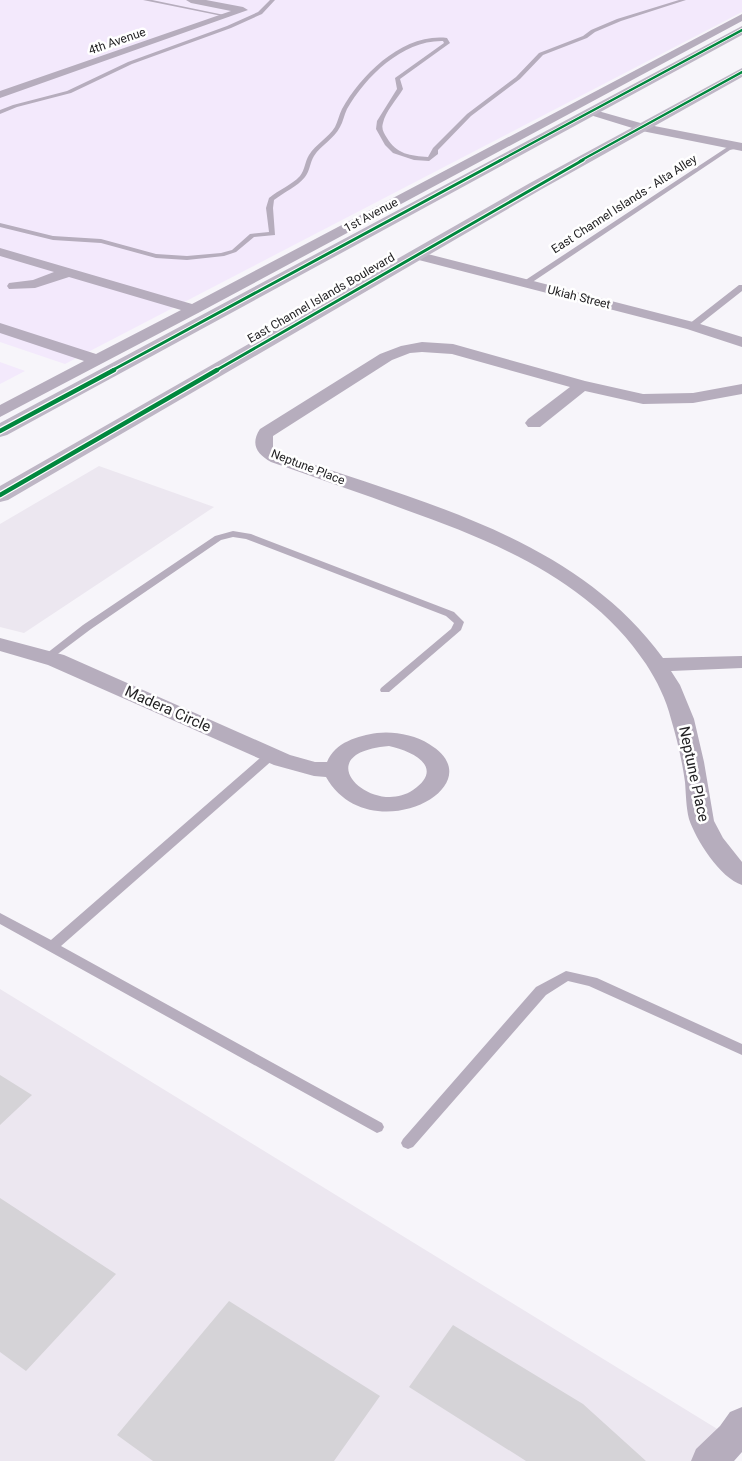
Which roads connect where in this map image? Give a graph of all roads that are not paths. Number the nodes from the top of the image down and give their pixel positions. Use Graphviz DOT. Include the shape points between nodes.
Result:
graph roads {
  1 [pos="146,0"];
  2 [pos="192,0"];
  3 [pos="273,0"];
  4 [pos="684,0"];
  5 [pos="227,16"];
  6 [pos="742,17"];
  7 [pos="742,30"];
  8 [pos="742,72"];
  9 [pos="0,96"];
  10 [pos="0,112"];
  11 [pos="591,112"];
  12 [pos="648,124"];
  13 [pos="741,144"];
  14 [pos="0,225"];
  15 [pos="0,252"];
  16 [pos="416,255"];
  17 [pos="48,266"];
  18 [pos="68,272"];
  19 [pos="525,283"];
  20 [pos="14,286"];
  21 [pos="742,287"];
  22 [pos="0,292"];
  23 [pos="194,309"];
  24 [pos="692,326"];
  25 [pos="0,328"];
  26 [pos="742,342"];
  27 [pos="97,360"];
  28 [pos="582,386"];
  29 [pos="742,389"];
  30 [pos="0,412"];
  31 [pos="534,423"];
  32 [pos="0,431"];
  33 [pos="0,495"];
  34 [pos="0,644"];
  35 [pos="47,657"];
  36 [pos="742,662"];
  37 [pos="659,665"];
  38 [pos="385,690"];
  39 [pos="271,755"];
  40 [pos="336,770"];
  41 [pos="742,876"];
  42 [pos="0,918"];
  43 [pos="52,946"];
  44 [pos="742,1050"];
  45 [pos="377,1127"];
  46 [pos="408,1143"];
  47 [pos="741,1427"];
  48 [pos="709,1461"];
  1 -- 5 [label="lane"];
  2 -- 5 [label="street, 4th Avenue" via="243,10"];
  3 -- 10 [label="lane" via="260,14 229,27 130,63 69,92"];
  4 -- 14 [label="lane" via="619,20 541,54 518,78 469,115 423,159 395,152 379,129 380,121 400,89 397,79 447,43 440,38 424,39 407,47 367,79 343,112 336,128 310,158 306,172 271,199 273,234 252,235 234,251 206,257 156,256 101,241 53,238"];
  5 -- 9 [label="street, 4th Avenue"];
  6 -- 23 [label="street, 1st Avenue"];
  7 -- 11 [label="main road"];
  8 -- 12 [label="main road, East Channel Islands Boulevard"];
  11 -- 12 [label="street"];
  11 -- 32 [label="main road"];
  12 -- 13 [label="street"];
  12 -- 16 [label="main road, East Channel Islands Boulevard"];
  13 -- 19 [label="lane, East Channel Islands - Alta Alley" via="728,149"];
  15 -- 17 [label="street"];
  16 -- 19 [label="street, Ukiah Street"];
  16 -- 33 [label="main road, East Channel Islands Boulevard"];
  17 -- 18 [label="street"];
  17 -- 20 [label="street" via="21,278"];
  18 -- 20 [label="street" via="35,284"];
  18 -- 23 [label="street"];
  19 -- 24 [label="street, Ukiah Street"];
  20 -- 22 [label="street"];
  21 -- 24 [label="lane"];
  23 -- 27 [label="street, 1st Avenue"];
  24 -- 26 [label="street, Ukiah Street"];
  25 -- 27 [label="street"];
  27 -- 30 [label="street, 1st Avenue"];
  28 -- 29 [label="street, Neptune Place" via="659,400"];
  28 -- 31 [label="street"];
  28 -- 37 [label="street, Neptune Place" via="453,349 406,349 386,357 266,433 262,446 276,458 488,533 523,550 577,584 611,612"];
  34 -- 35 [label="street, Madera Circle"];
  35 -- 38 [label="lane" via="210,543 232,534 248,536 450,614 460,622 456,630"];
  35 -- 39 [label="street, Madera Circle"];
  36 -- 37 [label="street"];
  37 -- 41 [label="street, Neptune Place" via="680,709 692,754 702,820 713,843"];
  39 -- 40 [label="street, Madera Circle" via="314,769"];
  39 -- 43 [label="lane"];
  42 -- 43 [label="lane"];
  43 -- 45 [label="lane"];
  44 -- 46 [label="lane" via="592,982 566,976 541,991"];
  47 -- 48 [label="street"];
}
